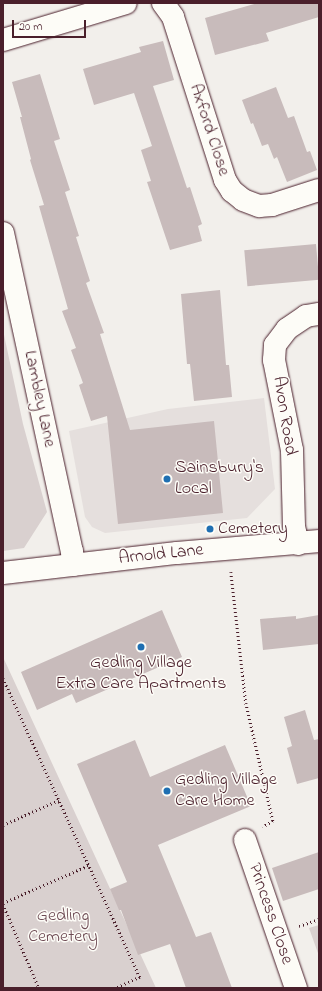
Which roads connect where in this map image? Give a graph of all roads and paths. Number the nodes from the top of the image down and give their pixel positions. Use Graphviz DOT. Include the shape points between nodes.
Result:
graph roads {
  1 [pos="126,3"];
  2 [pos="163,3"];
  3 [pos="3,40"];
  4 [pos="319,190"];
  5 [pos="3,233"];
  6 [pos="319,314"];
  7 [pos="319,541"];
  8 [pos="298,544"];
  9 [pos="230,549"];
  10 [pos="73,565"];
  11 [pos="3,573"];
  12 [pos="3,678"];
  13 [pos="59,800"];
  14 [pos="3,825"];
  15 [pos="245,840"];
  16 [pos="89,865"];
  17 [pos="3,904"];
  18 [pos="39,988"];
  19 [pos="116,988"];
  20 [pos="296,988"];
  1 -- 3 [label="street"];
  2 -- 4 [label="street, Axford Close" via="173,17 225,180 232,191 243,200 259,206 272,205"];
  5 -- 10 [label="street, Lambley Lane"];
  6 -- 8 [label="street, Avon Road" via="306,316 287,329 275,344 274,360 292,450 294,527"];
  7 -- 8 [label="street, Arnold Lane"];
  8 -- 9 [label="street, Arnold Lane"];
  9 -- 10 [label="street, Arnold Lane"];
  9 -- 15 [label="path" via="246,703 274,821"];
  10 -- 11 [label="street, Arnold Lane"];
  12 -- 13 [label="path"];
  13 -- 14 [label="path"];
  13 -- 16 [label="path"];
  15 -- 20 [label="street, Princess Close"];
  16 -- 17 [label="path"];
  16 -- 19 [label="path" via="140,977"];
  17 -- 18 [label="path"];
}
